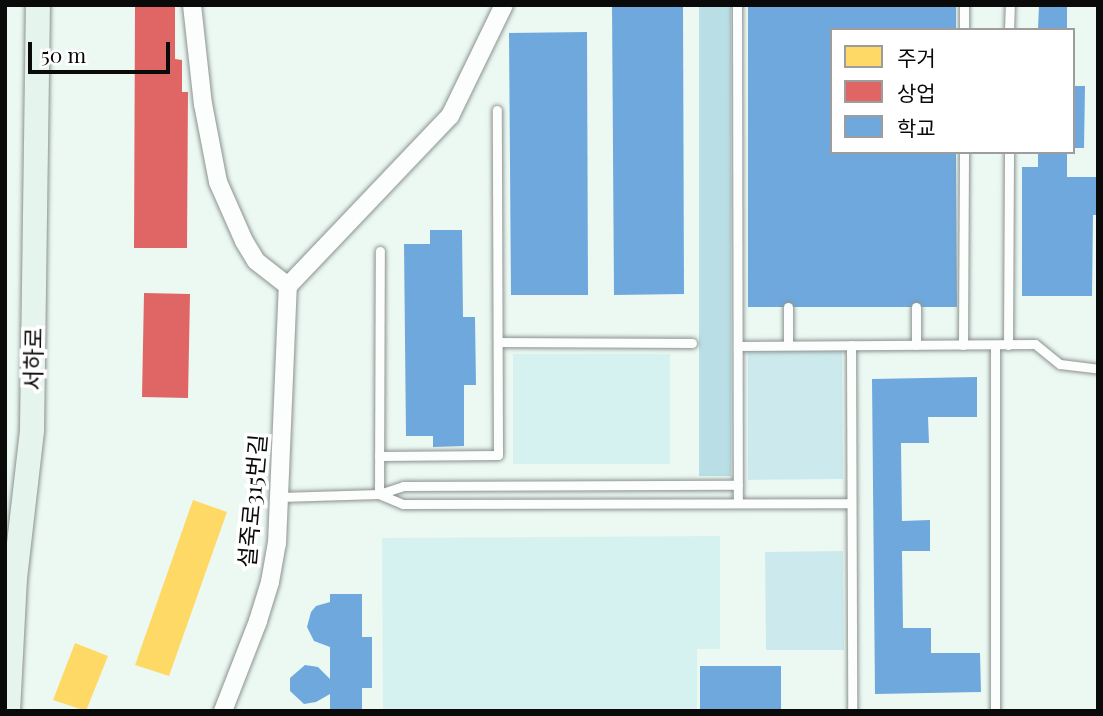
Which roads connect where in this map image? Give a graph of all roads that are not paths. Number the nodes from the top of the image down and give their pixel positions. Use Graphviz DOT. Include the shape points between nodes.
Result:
graph roads {
  1 [pos="38,5"];
  2 [pos="192,5"];
  3 [pos="504,5"];
  4 [pos="737,5"];
  5 [pos="964,5"];
  6 [pos="1010,5"];
  7 [pos="964,28"];
  8 [pos="1009,28"];
  9 [pos="497,110"];
  10 [pos="964,154"];
  11 [pos="1009,154"];
  12 [pos="380,251"];
  13 [pos="288,286"];
  14 [pos="788,307"];
  15 [pos="916,307"];
  16 [pos="498,342"];
  17 [pos="692,343"];
  18 [pos="738,345"];
  19 [pos="788,345"];
  20 [pos="850,345"];
  21 [pos="916,345"];
  22 [pos="963,345"];
  23 [pos="995,345"];
  24 [pos="1008,345"];
  25 [pos="1098,369"];
  26 [pos="379,456"];
  27 [pos="738,485"];
  28 [pos="379,494"];
  29 [pos="280,497"];
  30 [pos="738,503"];
  31 [pos="851,503"];
  32 [pos="12,536"];
  33 [pos="6,687"];
  34 [pos="8,711"];
  35 [pos="223,711"];
  36 [pos="852,711"];
  37 [pos="995,711"];
  1 -- 32 [label="main road, 서하로" via="32,430"];
  2 -- 13 [label="street" via="210,152 218,182 256,261"];
  3 -- 13 [label="street" via="450,117"];
  4 -- 18 [label="lane"];
  5 -- 7 [label="lane"];
  6 -- 8 [label="lane"];
  9 -- 16 [label="lane"];
  10 -- 22 [label="lane"];
  11 -- 24 [label="lane"];
  12 -- 26 [label="lane"];
  13 -- 29 [label="street, 설죽로315번길"];
  14 -- 19 [label="lane"];
  15 -- 21 [label="lane"];
  16 -- 17 [label="lane"];
  16 -- 26 [label="lane" via="498,455"];
  18 -- 19 [label="lane"];
  18 -- 27 [label="lane"];
  19 -- 20 [label="lane"];
  20 -- 21 [label="lane"];
  20 -- 31 [label="lane"];
  21 -- 22 [label="lane"];
  22 -- 23 [label="lane"];
  23 -- 24 [label="lane"];
  23 -- 37 [label="lane"];
  24 -- 25 [label="lane" via="1035,345 1060,364"];
  26 -- 28 [label="lane"];
  27 -- 28 [label="lane" via="404,486"];
  27 -- 30 [label="lane"];
  28 -- 29 [label="lane"];
  28 -- 30 [label="lane" via="404,504"];
  29 -- 35 [label="street, 설죽로315번길" via="270,582"];
  30 -- 31 [label="lane"];
  31 -- 36 [label="lane"];
  32 -- 33 [label="main road, 서하로"];
  33 -- 34 [label="main road, 서하로"];
}
